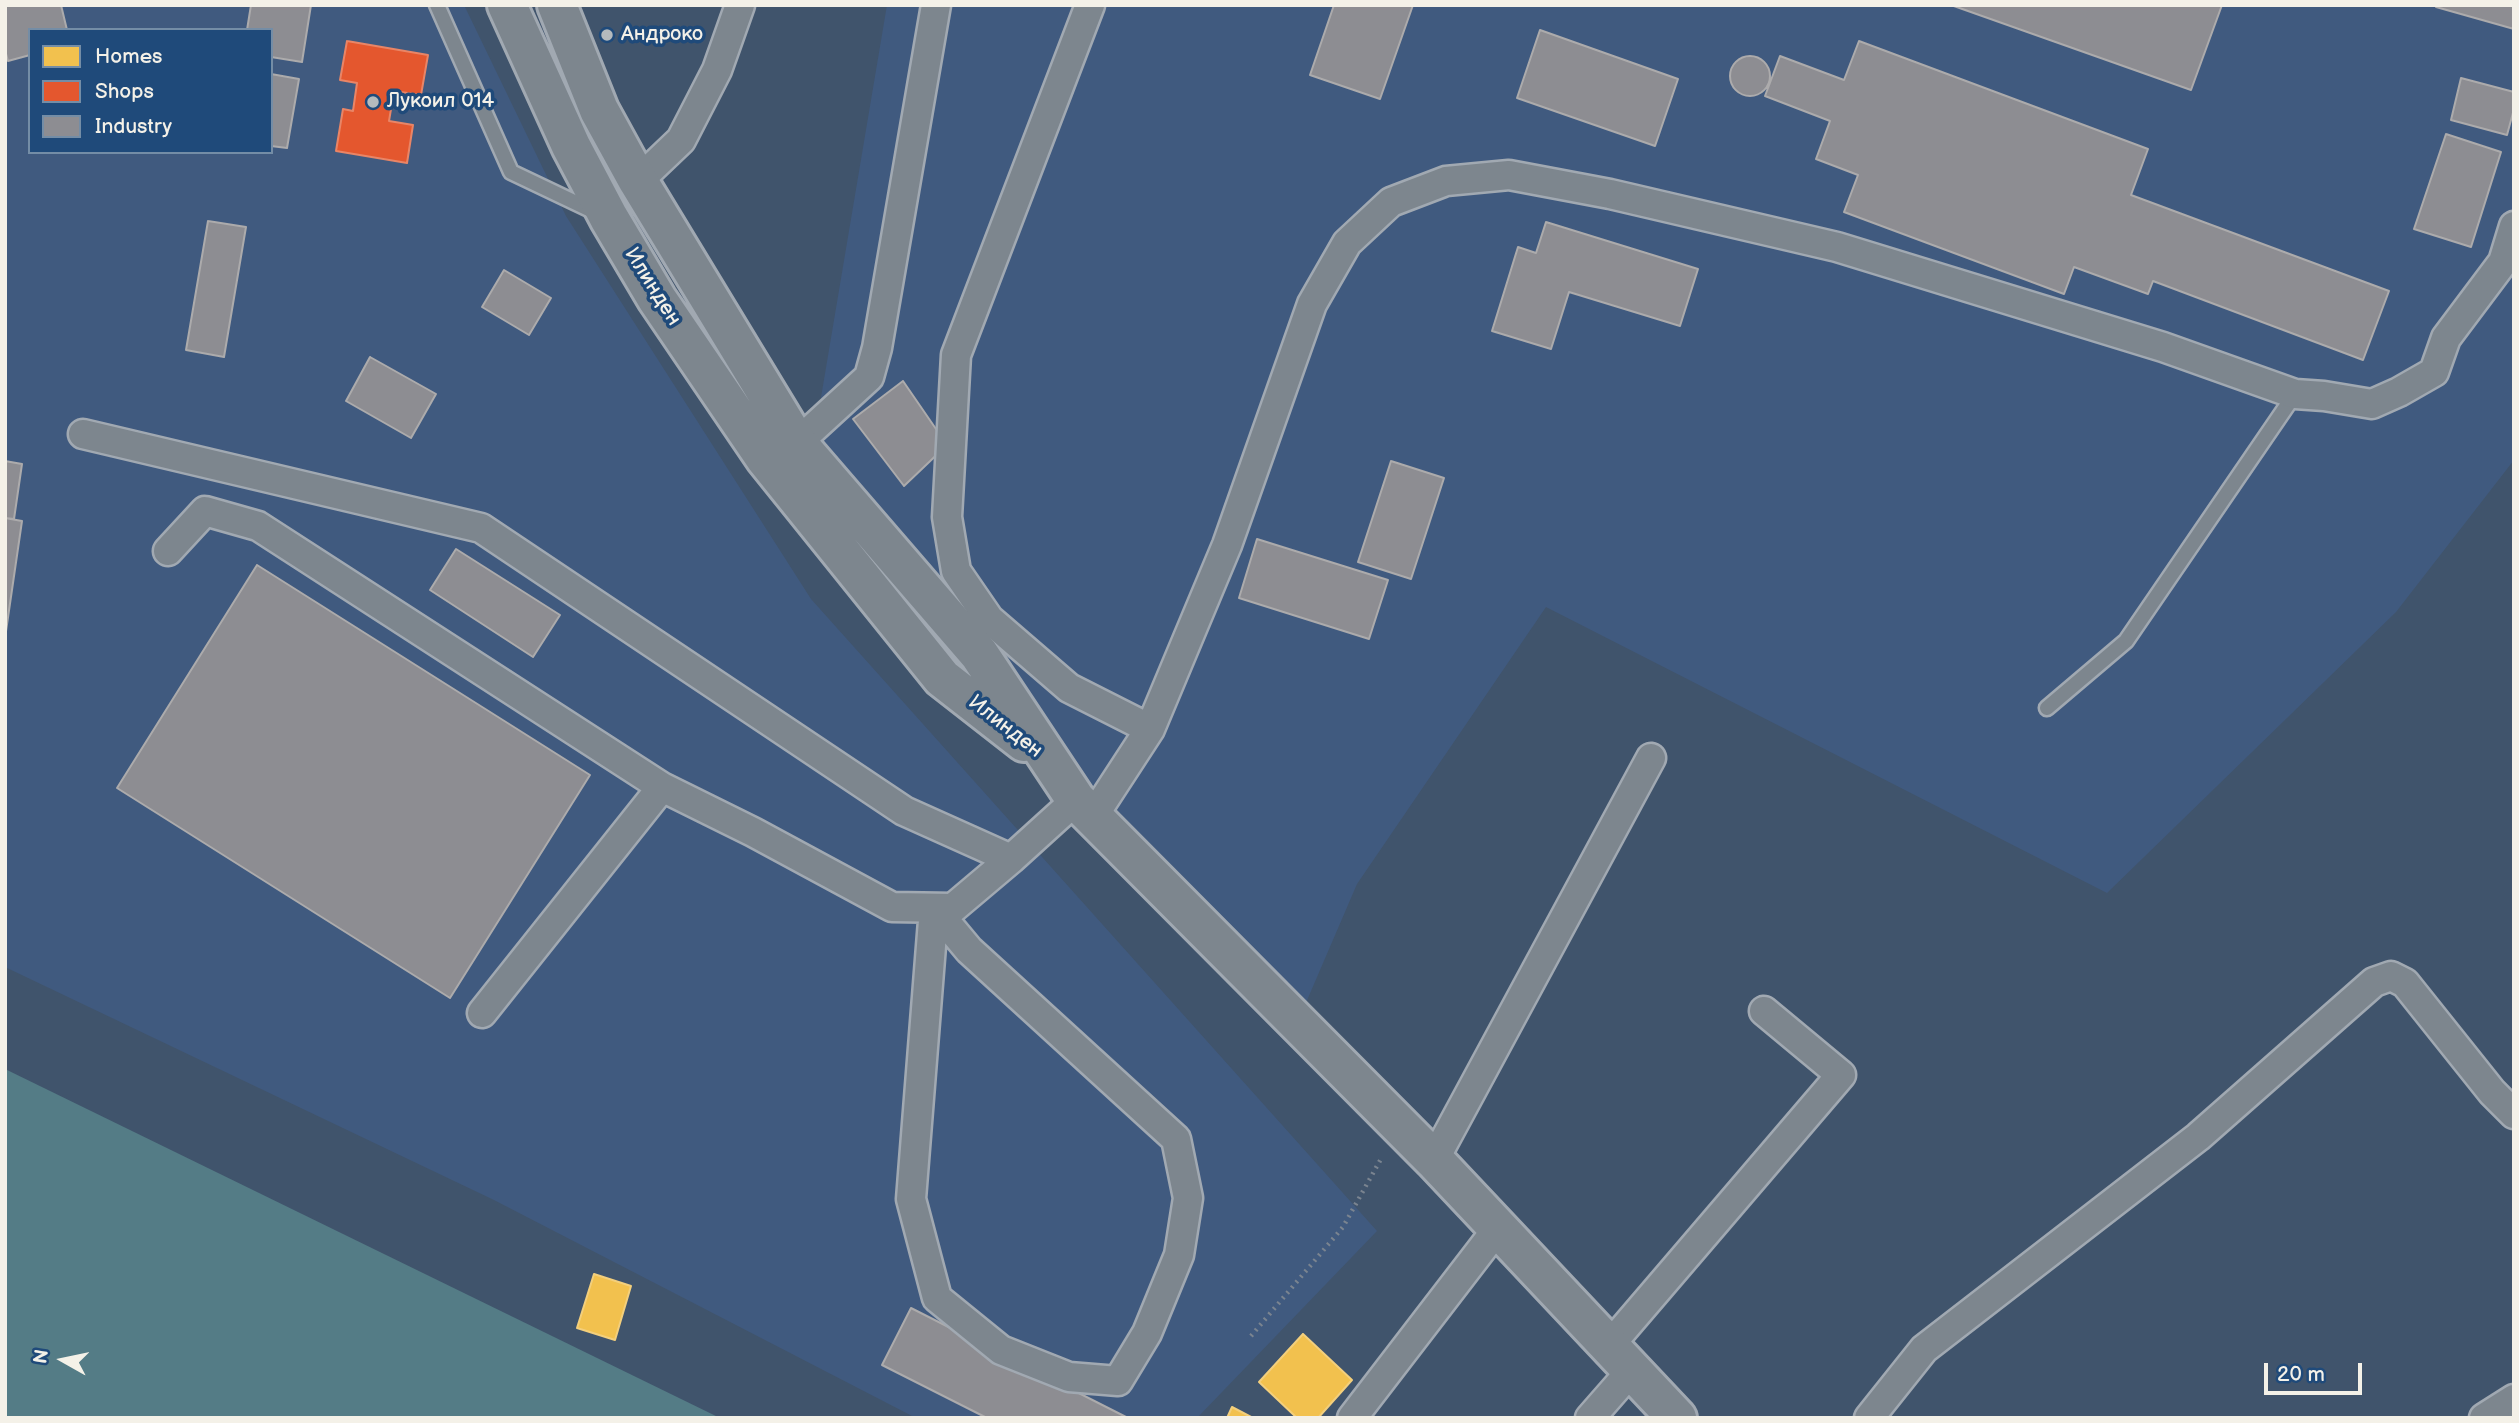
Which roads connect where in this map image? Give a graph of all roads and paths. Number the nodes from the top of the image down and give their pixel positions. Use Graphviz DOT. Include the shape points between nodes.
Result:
graph roads {
  1 [pos="437,5"];
  2 [pos="507,5"];
  3 [pos="740,5"];
  4 [pos="936,5"];
  5 [pos="1090,5"];
  6 [pos="561,7"];
  7 [pos="638,181"];
  8 [pos="609,218"];
  9 [pos="2514,226"];
  10 [pos="2295,394"];
  11 [pos="83,434"];
  12 [pos="797,443"];
  13 [pos="168,551"];
  14 [pos="2047,708"];
  15 [pos="1150,729"];
  16 [pos="1651,758"];
  17 [pos="1051,763"];
  18 [pos="662,786"];
  19 [pos="1084,809"];
  20 [pos="1011,859"];
  21 [pos="934,908"];
  22 [pos="1764,1011"];
  23 [pos="482,1013"];
  24 [pos="2514,1114"];
  25 [pos="1400,1126"];
  26 [pos="1434,1160"];
  27 [pos="1498,1228"];
  28 [pos="1251,1336"];
  29 [pos="1620,1358"];
  30 [pos="2514,1399"];
  31 [pos="1352,1418"];
  32 [pos="1590,1418"];
  33 [pos="1677,1418"];
  34 [pos="1869,1418"];
  35 [pos="2484,1418"];
  1 -- 8 [label="lane" via="511,172"];
  2 -- 8 [label="main road, Илинден"];
  3 -- 7 [label="street" via="717,70 681,140"];
  4 -- 12 [label="street" via="869,377"];
  5 -- 15 [label="street" via="956,355 947,517 956,571 989,619 1069,688"];
  6 -- 7 [label="main road, Илинден" via="599,110"];
  7 -- 12 [label="main road, Илинден"];
  8 -- 17 [label="main road, Илинден" via="657,299 765,458 942,678"];
  9 -- 10 [label="street" via="2503,262 2446,338 2434,372 2372,404"];
  10 -- 14 [label="lane" via="2126,640"];
  10 -- 15 [label="street" via="2163,346 1837,247 1509,175 1446,181 1391,202 1347,243 1312,304 1227,545"];
  11 -- 20 [label="street" via="481,528 904,811"];
  12 -- 17 [label="main road, Илинден" via="979,654"];
  13 -- 18 [label="street" via="205,511 258,526"];
  15 -- 19 [label="street"];
  16 -- 26 [label="street"];
  17 -- 19 [label="main road"];
  18 -- 21 [label="street" via="892,907"];
  18 -- 23 [label="street"];
  19 -- 20 [label="street"];
  19 -- 25 [label="main road"];
  20 -- 21 [label="street" via="953,908"];
  21 -- 21 [label="street" via="911,1199 937,1298 1001,1350 1069,1377 1118,1381 1147,1333 1179,1255 1188,1198 1176,1139 969,950"];
  22 -- 29 [label="street" via="1840,1075"];
  24 -- 34 [label="street" via="2405,983 2391,976 2374,982 2197,1137 1924,1349"];
  25 -- 26 [label="main road"];
  25 -- 28 [label="path" via="1343,1227"];
  26 -- 27 [label="main road"];
  27 -- 29 [label="main road"];
  27 -- 31 [label="street"];
  29 -- 32 [label="street"];
  29 -- 33 [label="main road"];
  30 -- 35 [label="street"];
}
